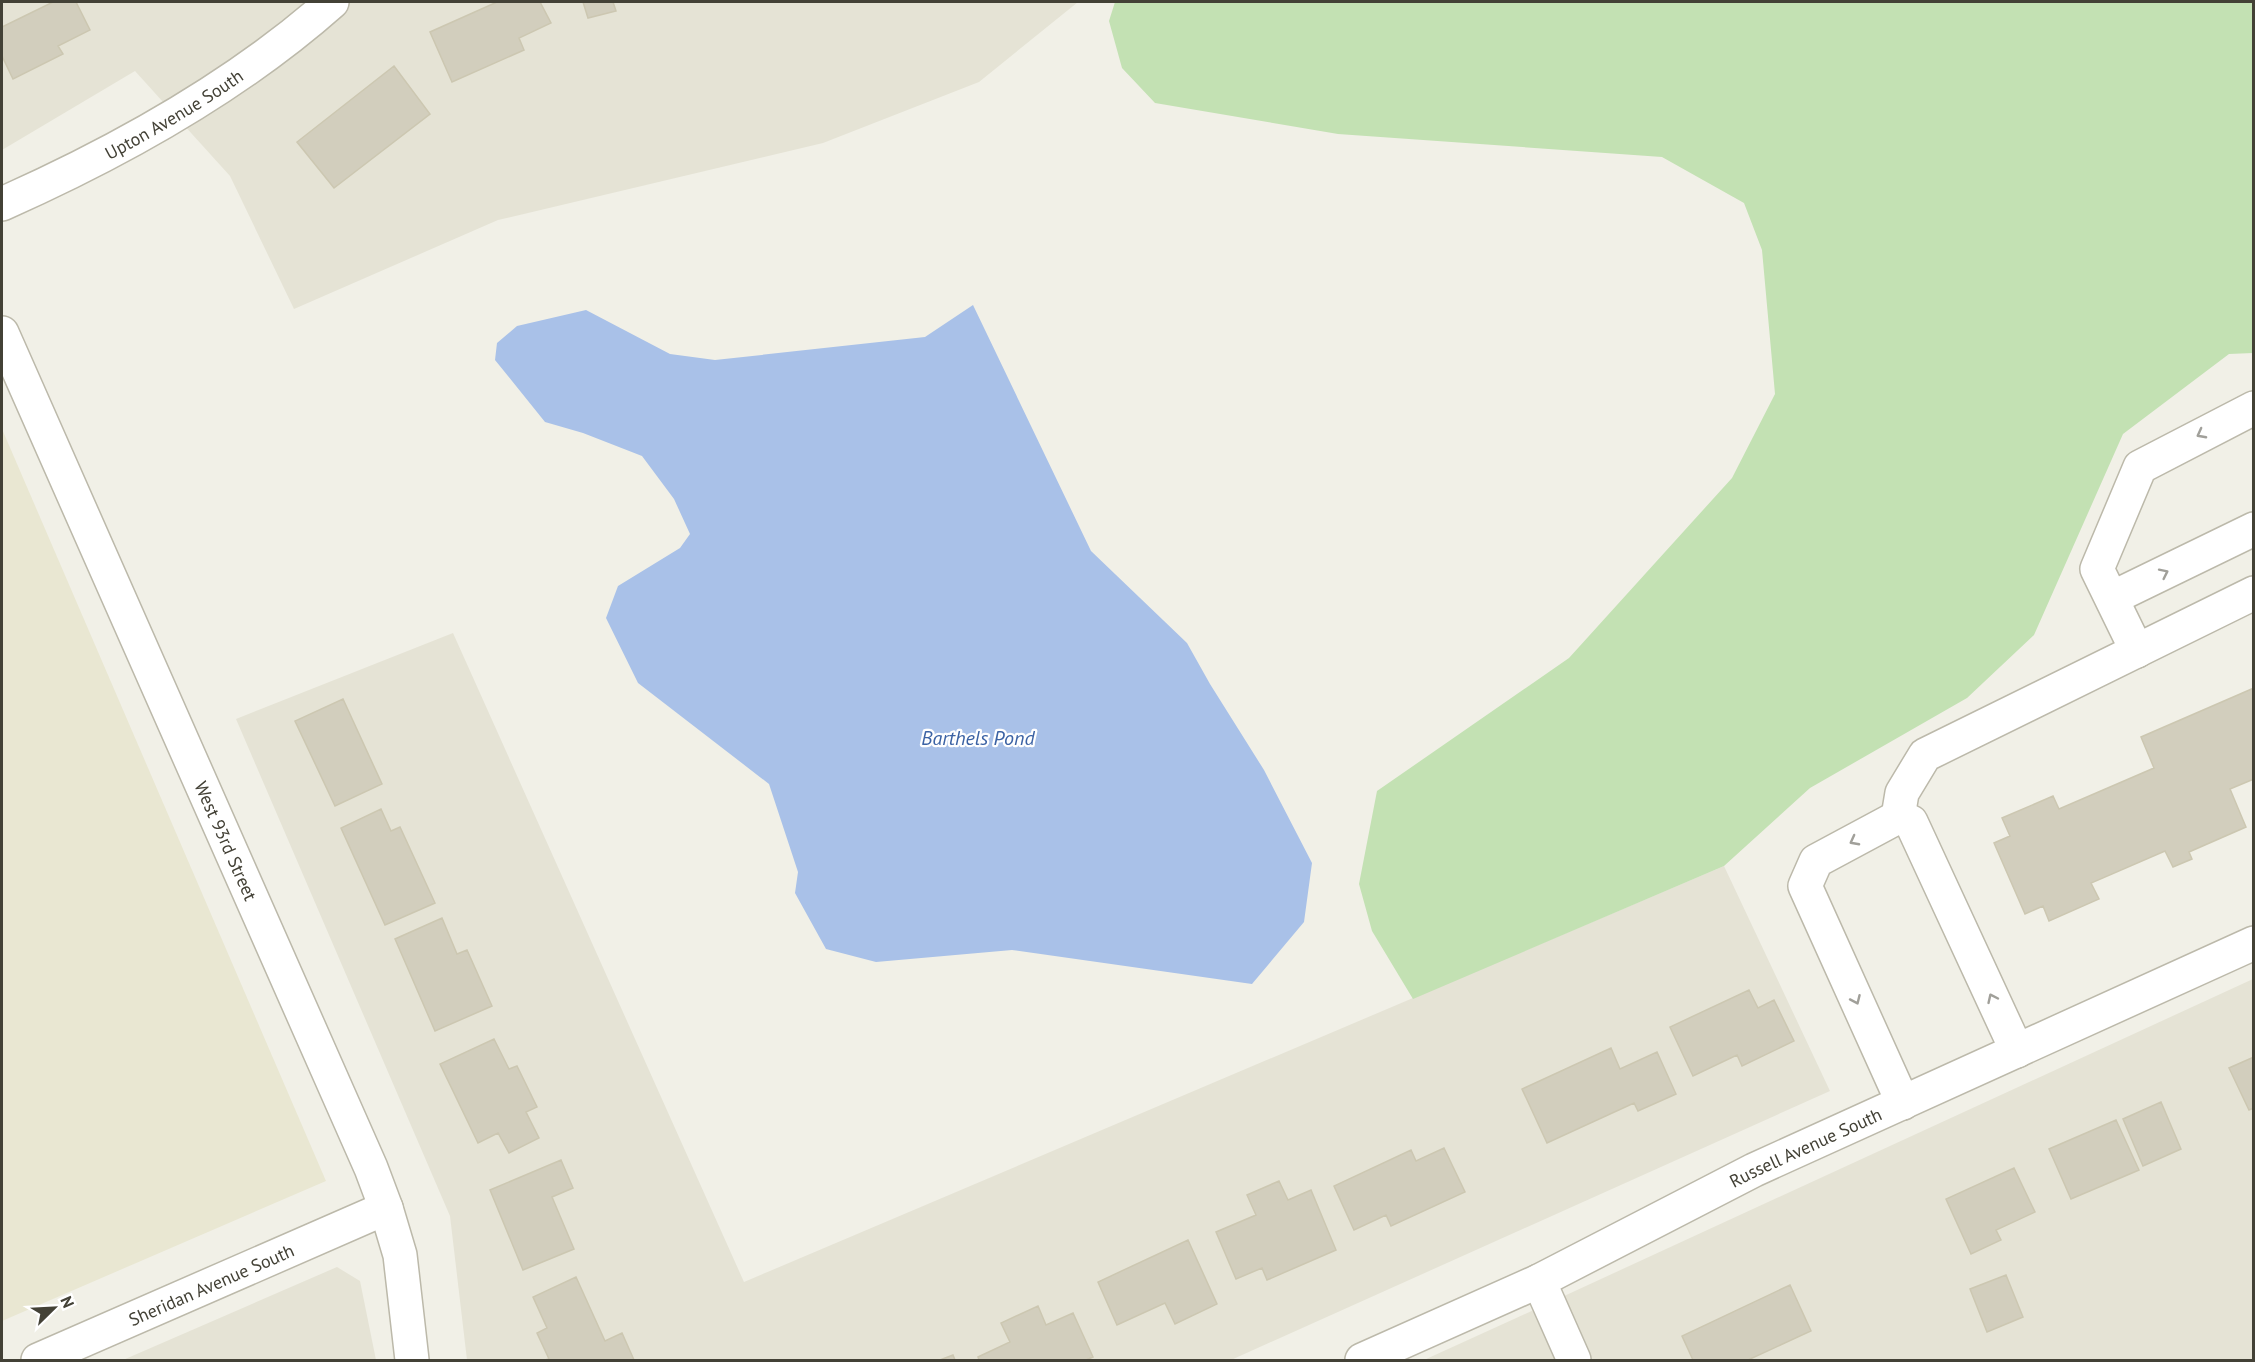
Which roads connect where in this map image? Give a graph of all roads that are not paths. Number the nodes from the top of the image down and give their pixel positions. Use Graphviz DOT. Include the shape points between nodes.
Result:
graph roads {
  1 [pos="332,2"];
  2 [pos="2,204"];
  3 [pos="2,333"];
  4 [pos="2253,408"];
  5 [pos="2253,529"];
  6 [pos="2253,593"];
  7 [pos="2112,598"];
  8 [pos="2137,651"];
  9 [pos="1898,816"];
  10 [pos="2253,943"];
  11 [pos="2017,1051"];
  12 [pos="1903,1103"];
  13 [pos="386,1208"];
  14 [pos="1539,1281"];
  15 [pos="38,1360"];
  16 [pos="412,1360"];
  17 [pos="1362,1360"];
  18 [pos="1574,1360"];
  1 -- 2 [label="street, Upton Avenue South" via="231,80 138,136"];
  3 -- 13 [label="street, West 93rd Street"];
  4 -- 7 [label="street, one-way" via="2140,467 2097,569"];
  7 -- 5 [label="street, one-way"];
  6 -- 8 [label="street"];
  7 -- 8 [label="street"];
  8 -- 9 [label="street" via="1925,755 1902,793"];
  11 -- 9 [label="street, one-way" via="1911,822"];
  9 -- 12 [label="street, one-way" via="1816,861 1805,886"];
  10 -- 11 [label="street, Russell Avenue South"];
  11 -- 12 [label="street, Russell Avenue South"];
  12 -- 14 [label="street, Russell Avenue South" via="1755,1170"];
  13 -- 15 [label="street, Sheridan Avenue South"];
  13 -- 16 [label="street, West 93rd Street" via="400,1255"];
  14 -- 17 [label="street, Russell Avenue South"];
  14 -- 18 [label="street"];
}
